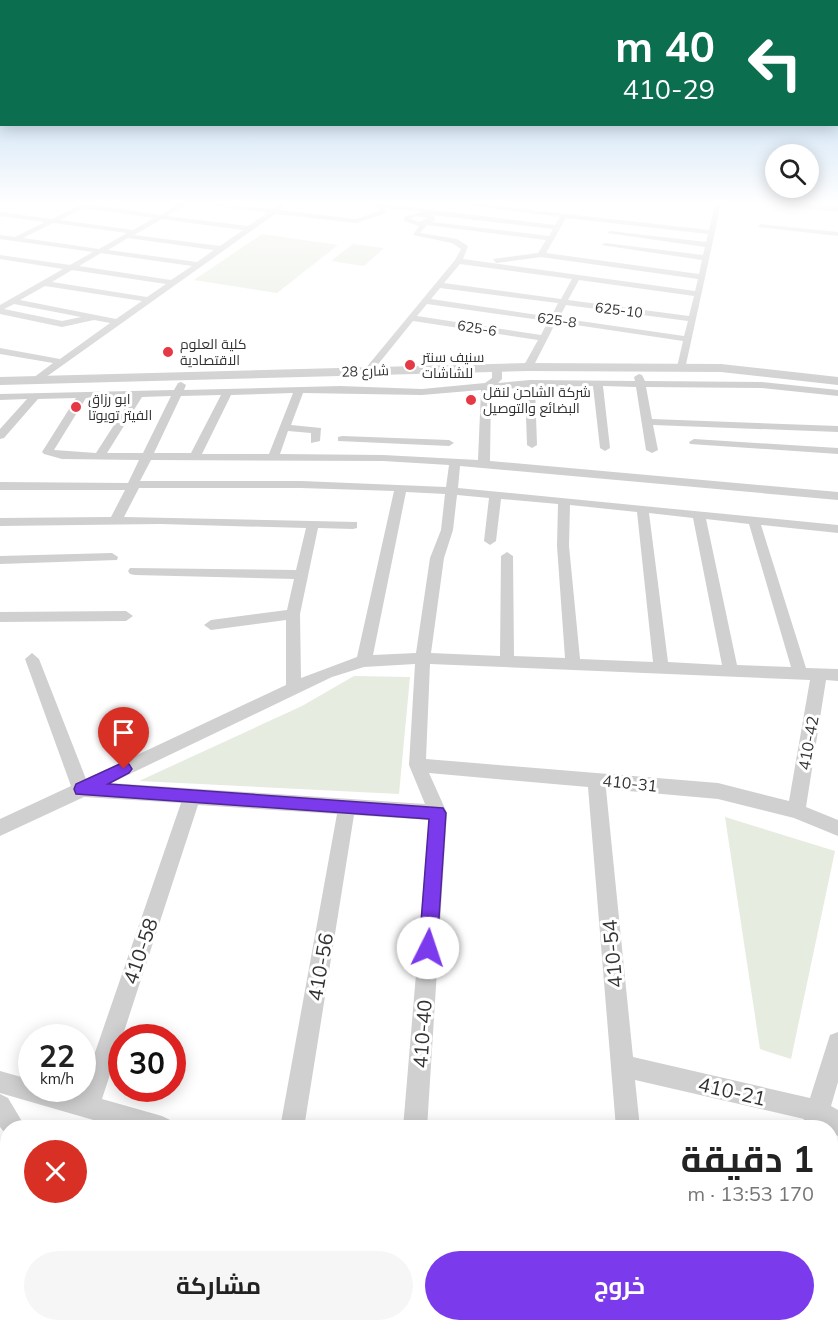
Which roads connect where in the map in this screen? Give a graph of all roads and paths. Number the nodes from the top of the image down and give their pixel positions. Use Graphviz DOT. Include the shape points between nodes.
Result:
graph roads {
  1 [pos="59,266"];
  2 [pos="74,266"];
  3 [pos="198,266"];
  4 [pos="454,266"];
  5 [pos="498,266"];
  6 [pos="620,266"];
  7 [pos="704,266"];
  8 [pos="71,268"];
  9 [pos="702,277"];
  10 [pos="576,278"];
  11 [pos="44,283"];
  12 [pos="174,283"];
  13 [pos="438,285"];
  14 [pos="698,294"];
  15 [pos="150,300"];
  16 [pos="13,301"];
  17 [pos="425,301"];
  18 [pos="562,303"];
  19 [pos="0,310"];
  20 [pos="91,318"];
  21 [pos="410,318"];
  22 [pos="554,319"];
  23 [pos="693,319"];
  24 [pos="117,322"];
  25 [pos="543,338"];
  26 [pos="689,339"];
  27 [pos="0,351"];
  28 [pos="61,362"];
  29 [pos="528,367"];
  30 [pos="638,367"];
  31 [pos="682,367"];
  32 [pos="497,368"];
  33 [pos="368,371"];
  34 [pos="186,376"];
  35 [pos="36,380"];
  36 [pos="0,381"];
  37 [pos="838,381"];
  38 [pos="530,383"];
  39 [pos="598,383"];
  40 [pos="639,384"];
  41 [pos="487,386"];
  42 [pos="299,390"];
  43 [pos="227,392"];
  44 [pos="177,393"];
  45 [pos="838,393"];
  46 [pos="138,394"];
  47 [pos="83,395"];
  48 [pos="35,396"];
  49 [pos="0,397"];
  50 [pos="648,422"];
  51 [pos="284,429"];
  52 [pos="838,429"];
  53 [pos="0,436"];
  54 [pos="342,440"];
  55 [pos="315,441"];
  56 [pos="398,441"];
  57 [pos="694,442"];
  58 [pos="449,443"];
  59 [pos="532,445"];
  60 [pos="605,448"];
  61 [pos="652,450"];
  62 [pos="838,451"];
  63 [pos="100,456"];
  64 [pos="147,456"];
  65 [pos="195,457"];
  66 [pos="273,457"];
  67 [pos="396,458"];
  68 [pos="455,462"];
  69 [pos="484,464"];
  70 [pos="0,486"];
  71 [pos="132,486"];
  72 [pos="400,488"];
  73 [pos="452,492"];
  74 [pos="495,495"];
  75 [pos="838,496"];
  76 [pos="564,501"];
  77 [pos="643,510"];
  78 [pos="699,516"];
  79 [pos="116,520"];
  80 [pos="754,521"];
  81 [pos="0,522"];
  82 [pos="313,524"];
  83 [pos="353,525"];
  84 [pos="838,529"];
  85 [pos="490,541"];
  86 [pos="507,556"];
  87 [pos="112,557"];
  88 [pos="0,560"];
  89 [pos="135,572"];
  90 [pos="301,575"];
  91 [pos="293,614"];
  92 [pos="126,616"];
  93 [pos="0,618"];
  94 [pos="211,625"];
  95 [pos="423,658"];
  96 [pos="33,659"];
  97 [pos="507,660"];
  98 [pos="364,661"];
  99 [pos="573,662"];
  100 [pos="661,667"];
  101 [pos="731,670"];
  102 [pos="800,673"];
  103 [pos="819,674"];
  104 [pos="838,675"];
  105 [pos="294,688"];
  106 [pos="417,765"];
  107 [pos="596,779"];
  108 [pos="81,789"];
  109 [pos="192,796"];
  110 [pos="347,807"];
  111 [pos="796,811"];
  112 [pos="438,813"];
  113 [pos="0,828"];
  114 [pos="838,828"];
  115 [pos="838,1043"];
  116 [pos="623,1066"];
  117 [pos="0,1082"];
  118 [pos="0,1106"];
  119 [pos="88,1107"];
  120 [pos="9,1120"];
  121 [pos="134,1120"];
  122 [pos="293,1120"];
  123 [pos="416,1120"];
  124 [pos="627,1120"];
  125 [pos="816,1120"];
  1 -- 8 [label="street"];
  2 -- 8 [label="street"];
  3 -- 12 [label="street"];
  4 -- 13 [label="street"];
  5 -- 10 [label="street"];
  6 -- 9 [label="street"];
  7 -- 9 [label="street"];
  8 -- 11 [label="street"];
  8 -- 12 [label="street"];
  9 -- 14 [label="street"];
  10 -- 14 [label="street"];
  10 -- 18 [label="street"];
  11 -- 15 [label="street"];
  11 -- 16 [label="street"];
  12 -- 15 [label="street"];
  13 -- 17 [label="street"];
  13 -- 18 [label="street, 625-10"];
  14 -- 23 [label="street"];
  15 -- 24 [label="street"];
  16 -- 19 [label="street"];
  16 -- 20 [label="street"];
  17 -- 21 [label="street"];
  17 -- 22 [label="street, 625-8"];
  18 -- 22 [label="street"];
  18 -- 23 [label="street, 625-10"];
  19 -- 20 [label="street" via="62,324"];
  20 -- 24 [label="street"];
  21 -- 25 [label="street, 625-6"];
  21 -- 33 [label="street"];
  22 -- 25 [label="street"];
  22 -- 26 [label="street, 625-8"];
  23 -- 26 [label="street"];
  24 -- 28 [label="street"];
  25 -- 29 [label="street"];
  26 -- 31 [label="street"];
  27 -- 28 [label="street"];
  28 -- 35 [label="street"];
  29 -- 30 [label="street, شارع 28"];
  29 -- 32 [label="street, شارع 28"];
  30 -- 31 [label="street, شارع 28"];
  30 -- 40 [label="street"];
  31 -- 37 [label="street, شارع 28"];
  32 -- 33 [label="street, شارع 28"];
  32 -- 41 [label="street" via="497,379"];
  33 -- 34 [label="street, شارع 28"];
  34 -- 35 [label="street, شارع 28"];
  34 -- 44 [label="street"];
  35 -- 36 [label="street, شارع 28"];
  38 -- 39 [label="street"];
  38 -- 41 [label="street"];
  38 -- 59 [label="street"];
  39 -- 40 [label="street"];
  39 -- 60 [label="street"];
  40 -- 45 [label="street" via="762,385"];
  40 -- 50 [label="street"];
  41 -- 42 [label="street" via="422,392"];
  41 -- 69 [label="street"];
  42 -- 43 [label="street"];
  42 -- 51 [label="street"];
  43 -- 44 [label="street"];
  43 -- 65 [label="street"];
  44 -- 46 [label="street"];
  44 -- 64 [label="street"];
  46 -- 47 [label="street"];
  46 -- 63 [label="street"];
  47 -- 48 [label="street"];
  47 -- 63 [label="street" via="48,452"];
  48 -- 49 [label="street"];
  48 -- 53 [label="street"];
  50 -- 52 [label="street"];
  50 -- 61 [label="street"];
  51 -- 55 [label="street" via="317,430"];
  51 -- 66 [label="street"];
  54 -- 56 [label="street"];
  56 -- 58 [label="street"];
  56 -- 67 [label="street"];
  57 -- 62 [label="street"];
  63 -- 64 [label="street"];
  64 -- 65 [label="street"];
  64 -- 71 [label="street"];
  65 -- 66 [label="street"];
  66 -- 67 [label="street"];
  67 -- 68 [label="street"];
  68 -- 69 [label="street"];
  68 -- 73 [label="street"];
  69 -- 75 [label="street"];
  70 -- 71 [label="street"];
  71 -- 72 [label="street" via="311,484"];
  71 -- 79 [label="street"];
  72 -- 73 [label="street"];
  72 -- 98 [label="street"];
  73 -- 74 [label="street"];
  73 -- 95 [label="street" via="447,531 437,558"];
  74 -- 76 [label="street"];
  74 -- 85 [label="street"];
  76 -- 77 [label="street"];
  76 -- 99 [label="street" via="563,546"];
  77 -- 78 [label="street"];
  77 -- 100 [label="street"];
  78 -- 80 [label="street"];
  78 -- 101 [label="street"];
  79 -- 81 [label="street"];
  79 -- 82 [label="street"];
  80 -- 84 [label="street"];
  80 -- 102 [label="street"];
  82 -- 83 [label="street"];
  82 -- 90 [label="street"];
  86 -- 97 [label="street"];
  87 -- 88 [label="street"];
  89 -- 90 [label="street"];
  90 -- 91 [label="street"];
  91 -- 94 [label="street"];
  91 -- 105 [label="street"];
  92 -- 93 [label="street"];
  95 -- 97 [label="street"];
  95 -- 98 [label="street"];
  95 -- 106 [label="street"];
  96 -- 108 [label="street"];
  97 -- 99 [label="street"];
  98 -- 105 [label="street"];
  99 -- 100 [label="street"];
  100 -- 101 [label="street"];
  101 -- 102 [label="street"];
  102 -- 103 [label="street"];
  103 -- 104 [label="street"];
  103 -- 111 [label="street, 410-42"];
  105 -- 108 [label="street"];
  106 -- 107 [label="street, 410-31"];
  106 -- 112 [label="street, 410-40"];
  107 -- 111 [label="street, 410-31" via="718,791"];
  107 -- 116 [label="street, 410-54"];
  108 -- 109 [label="street"];
  108 -- 113 [label="street"];
  109 -- 110 [label="street"];
  109 -- 119 [label="street, 410-58"];
  110 -- 112 [label="street"];
  110 -- 122 [label="street, 410-56"];
  111 -- 114 [label="street, 410-31"];
  112 -- 123 [label="street, 410-40"];
  115 -- 125 [label="street"];
  116 -- 124 [label="street, 410-54"];
  116 -- 125 [label="street, 410-21"];
  117 -- 119 [label="street"];
  118 -- 120 [label="street"];
  119 -- 121 [label="street"];
}
